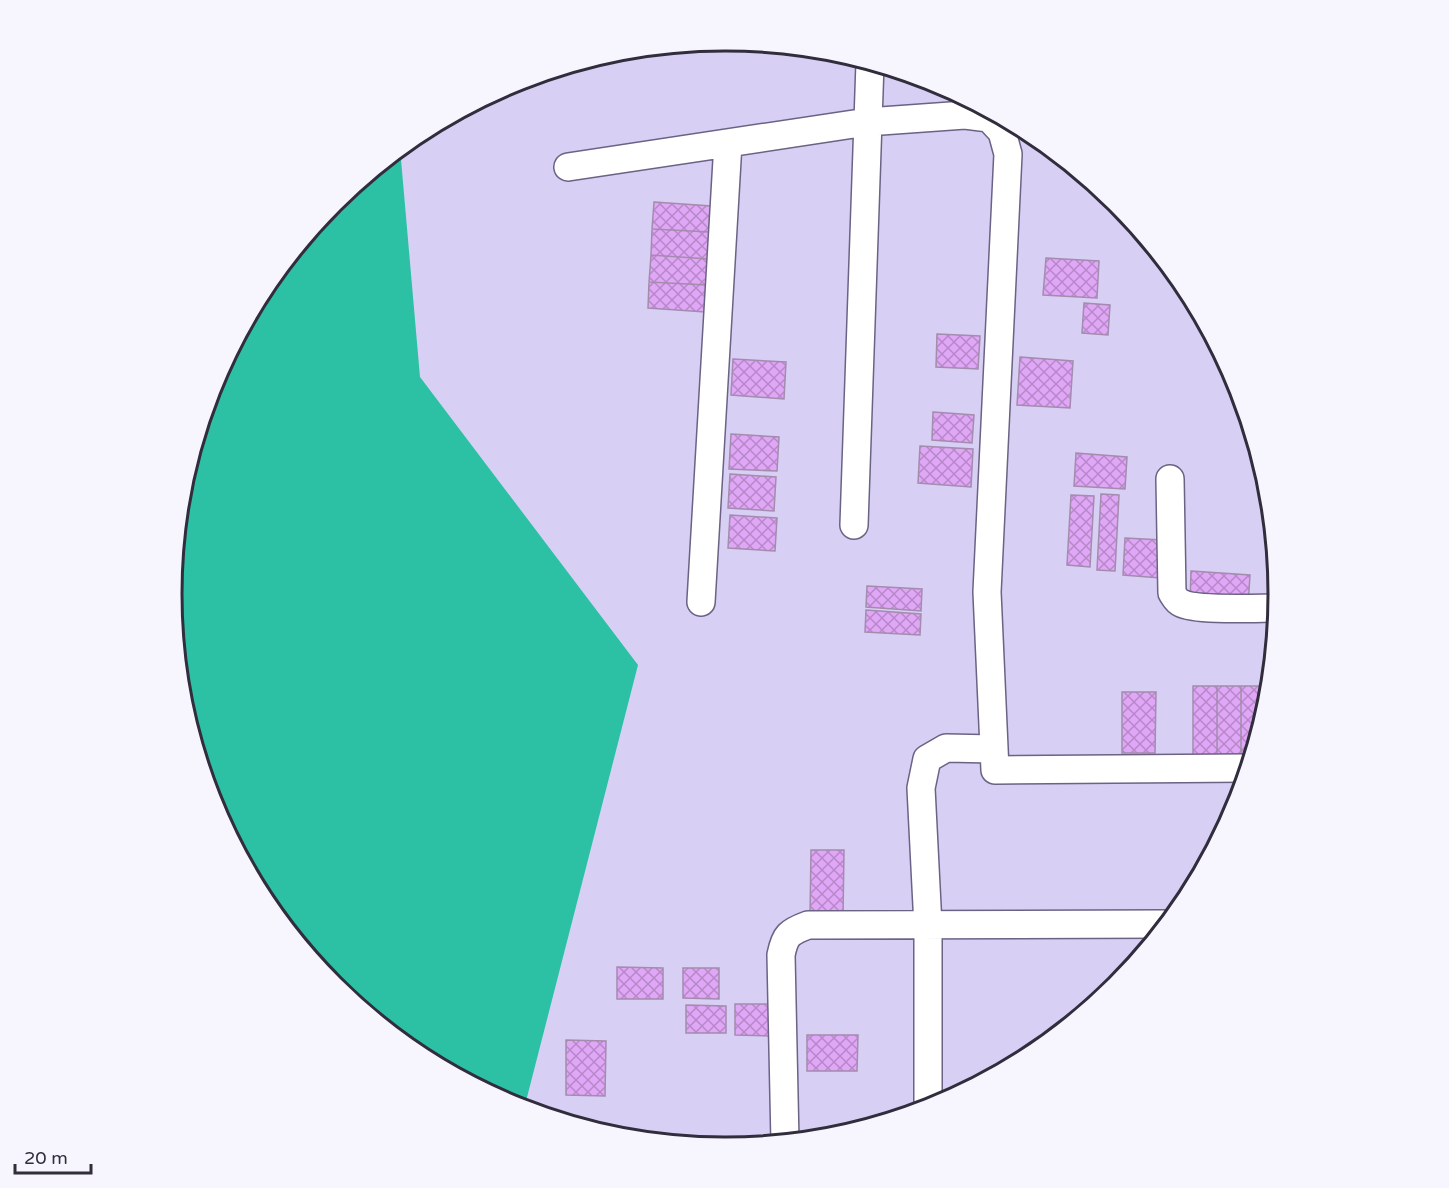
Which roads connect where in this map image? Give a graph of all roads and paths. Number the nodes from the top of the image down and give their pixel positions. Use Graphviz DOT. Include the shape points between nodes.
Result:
graph roads {
  1 [pos="870,71"];
  2 [pos="984,117"];
  3 [pos="867,122"];
  4 [pos="993,122"];
  5 [pos="728,143"];
  6 [pos="568,167"];
  7 [pos="1170,479"];
  8 [pos="854,525"];
  9 [pos="701,602"];
  10 [pos="1267,608"];
  11 [pos="994,749"];
  12 [pos="1239,768"];
  13 [pos="1156,924"];
  14 [pos="928,926"];
  15 [pos="928,1097"];
  16 [pos="785,1133"];
  1 -- 3 [label="street"];
  2 -- 3 [label="street" via="965,115"];
  3 -- 5 [label="street"];
  3 -- 8 [label="street"];
  4 -- 11 [label="street" via="1002,132 1008,154 987,592"];
  5 -- 6 [label="street"];
  5 -- 9 [label="street"];
  7 -- 10 [label="street" via="1172,593 1176,600 1184,605"];
  11 -- 12 [label="street" via="995,770"];
  11 -- 14 [label="street" via="946,748 927,759 921,788"];
  13 -- 14 [label="street"];
  14 -- 15 [label="street"];
  14 -- 16 [label="street" via="808,925 784,939 781,955"];
}
